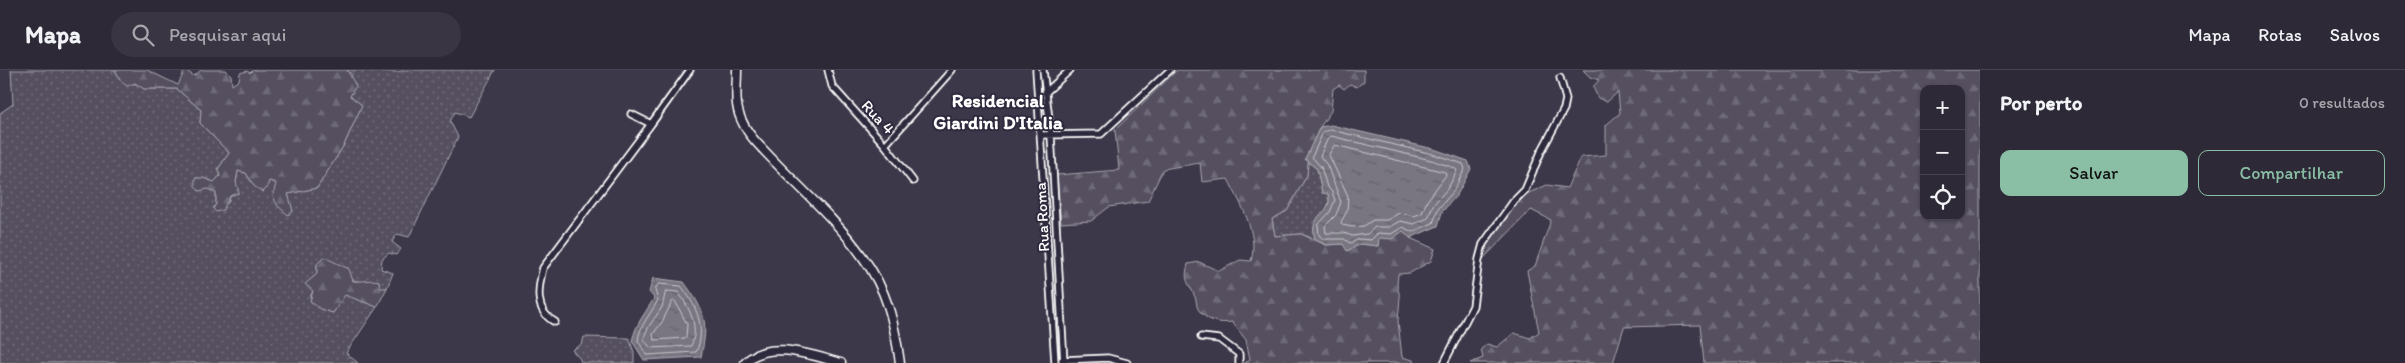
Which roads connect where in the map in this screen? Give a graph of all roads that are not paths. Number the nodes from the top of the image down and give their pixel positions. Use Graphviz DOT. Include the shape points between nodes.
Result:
graph roads {
  1 [pos="690,70"];
  2 [pos="737,70"];
  3 [pos="828,70"];
  4 [pos="952,70"];
  5 [pos="1036,70"];
  6 [pos="1043,70"];
  7 [pos="1070,70"];
  8 [pos="1170,70"];
  9 [pos="1560,78"];
  10 [pos="1046,93"];
  11 [pos="1039,96"];
  12 [pos="632,114"];
  13 [pos="651,124"];
  14 [pos="1042,135"];
  15 [pos="1051,135"];
  16 [pos="885,145"];
  17 [pos="913,180"];
  18 [pos="1051,290"];
  19 [pos="1060,290"];
  20 [pos="555,322"];
  21 [pos="1201,337"];
  22 [pos="1063,361"];
  23 [pos="1055,362"];
  24 [pos="745,363"];
  25 [pos="841,363"];
  26 [pos="900,363"];
  27 [pos="1127,363"];
  28 [pos="1238,363"];
  29 [pos="1444,363"];
  1 -- 13 [label="street"];
  2 -- 26 [label="street" via="738,108 745,127 844,232 863,257 888,302"];
  3 -- 16 [label="street, Rua 4" via="832,86"];
  4 -- 16 [label="street"];
  5 -- 11 [label="street, Rua Roma"];
  6 -- 10 [label="street, Rua Roma"];
  7 -- 10 [label="street"];
  8 -- 15 [label="street" via="1101,134"];
  9 -- 29 [label="street" via="1566,99 1564,109 1525,190 1483,244 1478,259 1473,306"];
  10 -- 11 [label="street"];
  10 -- 15 [label="street, Rua Roma"];
  11 -- 14 [label="street, Rua Roma"];
  12 -- 13 [label="street"];
  13 -- 20 [label="street" via="543,268 540,278 541,310 546,318"];
  14 -- 15 [label="street"];
  14 -- 18 [label="street, Rua Roma"];
  15 -- 19 [label="street, Rua Roma"];
  16 -- 17 [label="street, Rua 4"];
  18 -- 19 [label="street"];
  18 -- 23 [label="street, Rua Roma"];
  19 -- 22 [label="street, Rua Roma"];
  21 -- 28 [label="street" via="1223,341 1239,354"];
  22 -- 23 [label="street"];
  22 -- 27 [label="street" via="1108,358"];
  24 -- 25 [label="street" via="759,353 777,350"];
}
